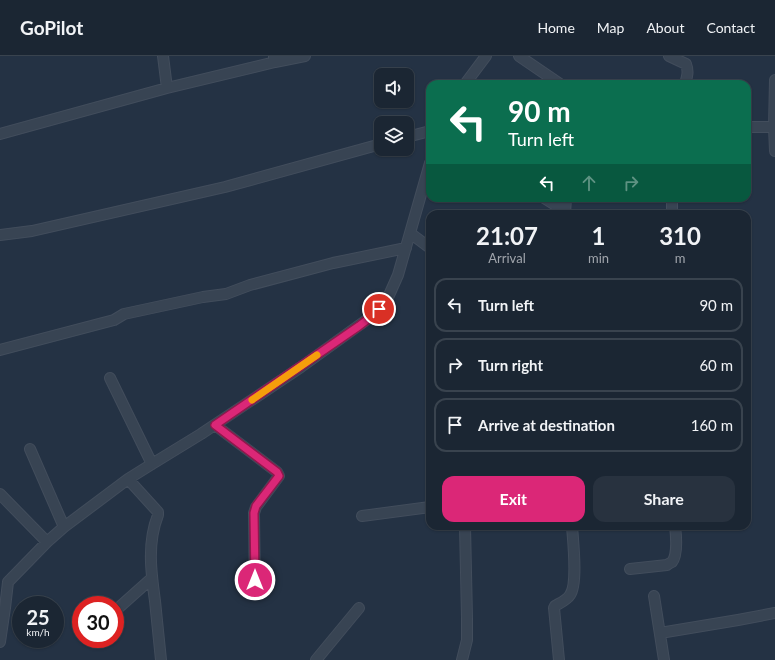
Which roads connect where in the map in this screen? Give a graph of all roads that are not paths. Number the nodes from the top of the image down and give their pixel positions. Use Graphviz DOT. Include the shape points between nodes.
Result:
graph roads {
  1 [pos="163,56"];
  2 [pos="305,56"];
  3 [pos="486,56"];
  4 [pos="519,56"];
  5 [pos="669,56"];
  6 [pos="274,59"];
  7 [pos="468,80"];
  8 [pos="554,80"];
  9 [pos="686,80"];
  10 [pos="775,80"];
  11 [pos="167,88"];
  12 [pos="774,126"];
  13 [pos="751,127"];
  14 [pos="426,132"];
  15 [pos="0,134"];
  16 [pos="414,135"];
  17 [pos="374,146"];
  18 [pos="775,151"];
  19 [pos="426,177"];
  20 [pos="550,202"];
  21 [pos="562,210"];
  22 [pos="410,233"];
  23 [pos="0,235"];
  24 [pos="426,245"];
  25 [pos="406,248"];
  26 [pos="0,350"];
  27 [pos="110,378"];
  28 [pos="215,425"];
  29 [pos="30,449"];
  30 [pos="152,464"];
  31 [pos="128,480"];
  32 [pos="0,494"];
  33 [pos="426,508"];
  34 [pos="362,516"];
  35 [pos="64,526"];
  36 [pos="465,530"];
  37 [pos="572,530"];
  38 [pos="675,530"];
  39 [pos="47,542"];
  40 [pos="630,569"];
  41 [pos="152,578"];
  42 [pos="4,581"];
  43 [pos="255,595"];
  44 [pos="654,596"];
  45 [pos="124,603"];
  46 [pos="359,608"];
  47 [pos="775,613"];
  48 [pos="660,633"];
  49 [pos="0,642"];
  50 [pos="161,660"];
  51 [pos="316,660"];
  52 [pos="462,660"];
  53 [pos="559,660"];
  54 [pos="664,660"];
  1 -- 11 [label="street"];
  2 -- 6 [label="street"];
  3 -- 7 [label="street"];
  4 -- 8 [label="street"];
  5 -- 9 [label="street" via="686,64"];
  6 -- 11 [label="street"];
  10 -- 12 [label="street"];
  11 -- 15 [label="street"];
  12 -- 13 [label="street"];
  12 -- 18 [label="street"];
  14 -- 16 [label="street"];
  17 -- 23 [label="street" via="225,187 32,231"];
  19 -- 22 [label="street"];
  20 -- 21 [label="street"];
  22 -- 24 [label="street"];
  22 -- 25 [label="street"];
  25 -- 26 [label="street" via="333,263 226,294 124,314 114,320"];
  25 -- 28 [label="street" via="386,302 372,316"];
  27 -- 30 [label="street"];
  28 -- 30 [label="street"];
  28 -- 43 [label="street" via="279,476 256,506 254,513"];
  29 -- 35 [label="street"];
  30 -- 31 [label="street"];
  31 -- 35 [label="street"];
  31 -- 41 [label="street" via="158,512 152,538"];
  32 -- 39 [label="street"];
  33 -- 34 [label="street"];
  35 -- 39 [label="street"];
  36 -- 52 [label="street" via="467,640"];
  37 -- 53 [label="street" via="575,578 573,589 571,595 554,608"];
  38 -- 40 [label="street" via="675,556 672,562 667,565"];
  39 -- 42 [label="street"];
  41 -- 45 [label="street"];
  41 -- 50 [label="street"];
  42 -- 49 [label="street" via="5,608"];
  44 -- 48 [label="street"];
  46 -- 51 [label="street"];
  47 -- 48 [label="street"];
  48 -- 54 [label="street"];
}
